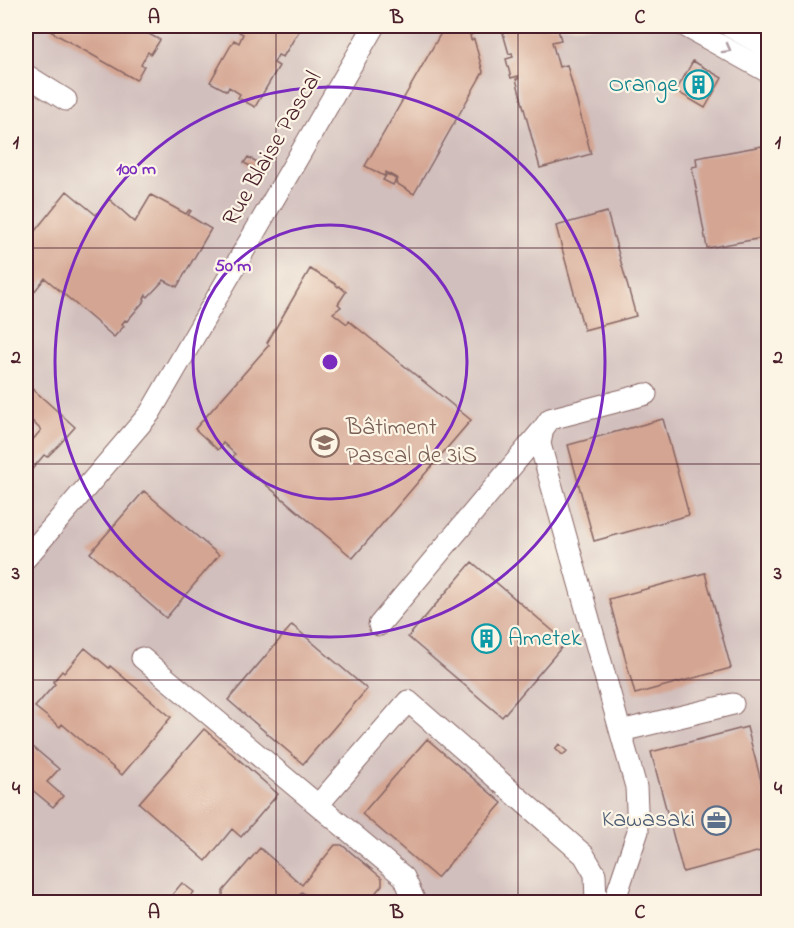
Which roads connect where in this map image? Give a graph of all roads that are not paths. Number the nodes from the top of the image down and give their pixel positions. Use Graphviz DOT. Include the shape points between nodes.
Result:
graph roads {
  1 [pos="374,26"];
  2 [pos="685,26"];
  3 [pos="729,26"];
  4 [pos="768,48"];
  5 [pos="768,72"];
  6 [pos="26,75"];
  7 [pos="66,100"];
  8 [pos="646,394"];
  9 [pos="543,429"];
  10 [pos="26,558"];
  11 [pos="380,625"];
  12 [pos="142,658"];
  13 [pos="733,704"];
  14 [pos="621,731"];
  15 [pos="318,805"];
  16 [pos="415,903"];
  17 [pos="596,903"];
  18 [pos="614,903"];
  1 -- 10 [label="street, Rue Blaise Pascal" via="150,413"];
  2 -- 5 [label="street, one-way"];
  3 -- 4 [label="street"];
  6 -- 7 [label="street"];
  8 -- 9 [label="street" via="550,419"];
  9 -- 11 [label="street"];
  9 -- 14 [label="street" via="540,444"];
  12 -- 15 [label="street"];
  13 -- 14 [label="street"];
  14 -- 18 [label="street" via="636,787 638,831"];
  15 -- 16 [label="street" via="404,877"];
  15 -- 17 [label="street" via="408,701 584,855 595,874"];
}
